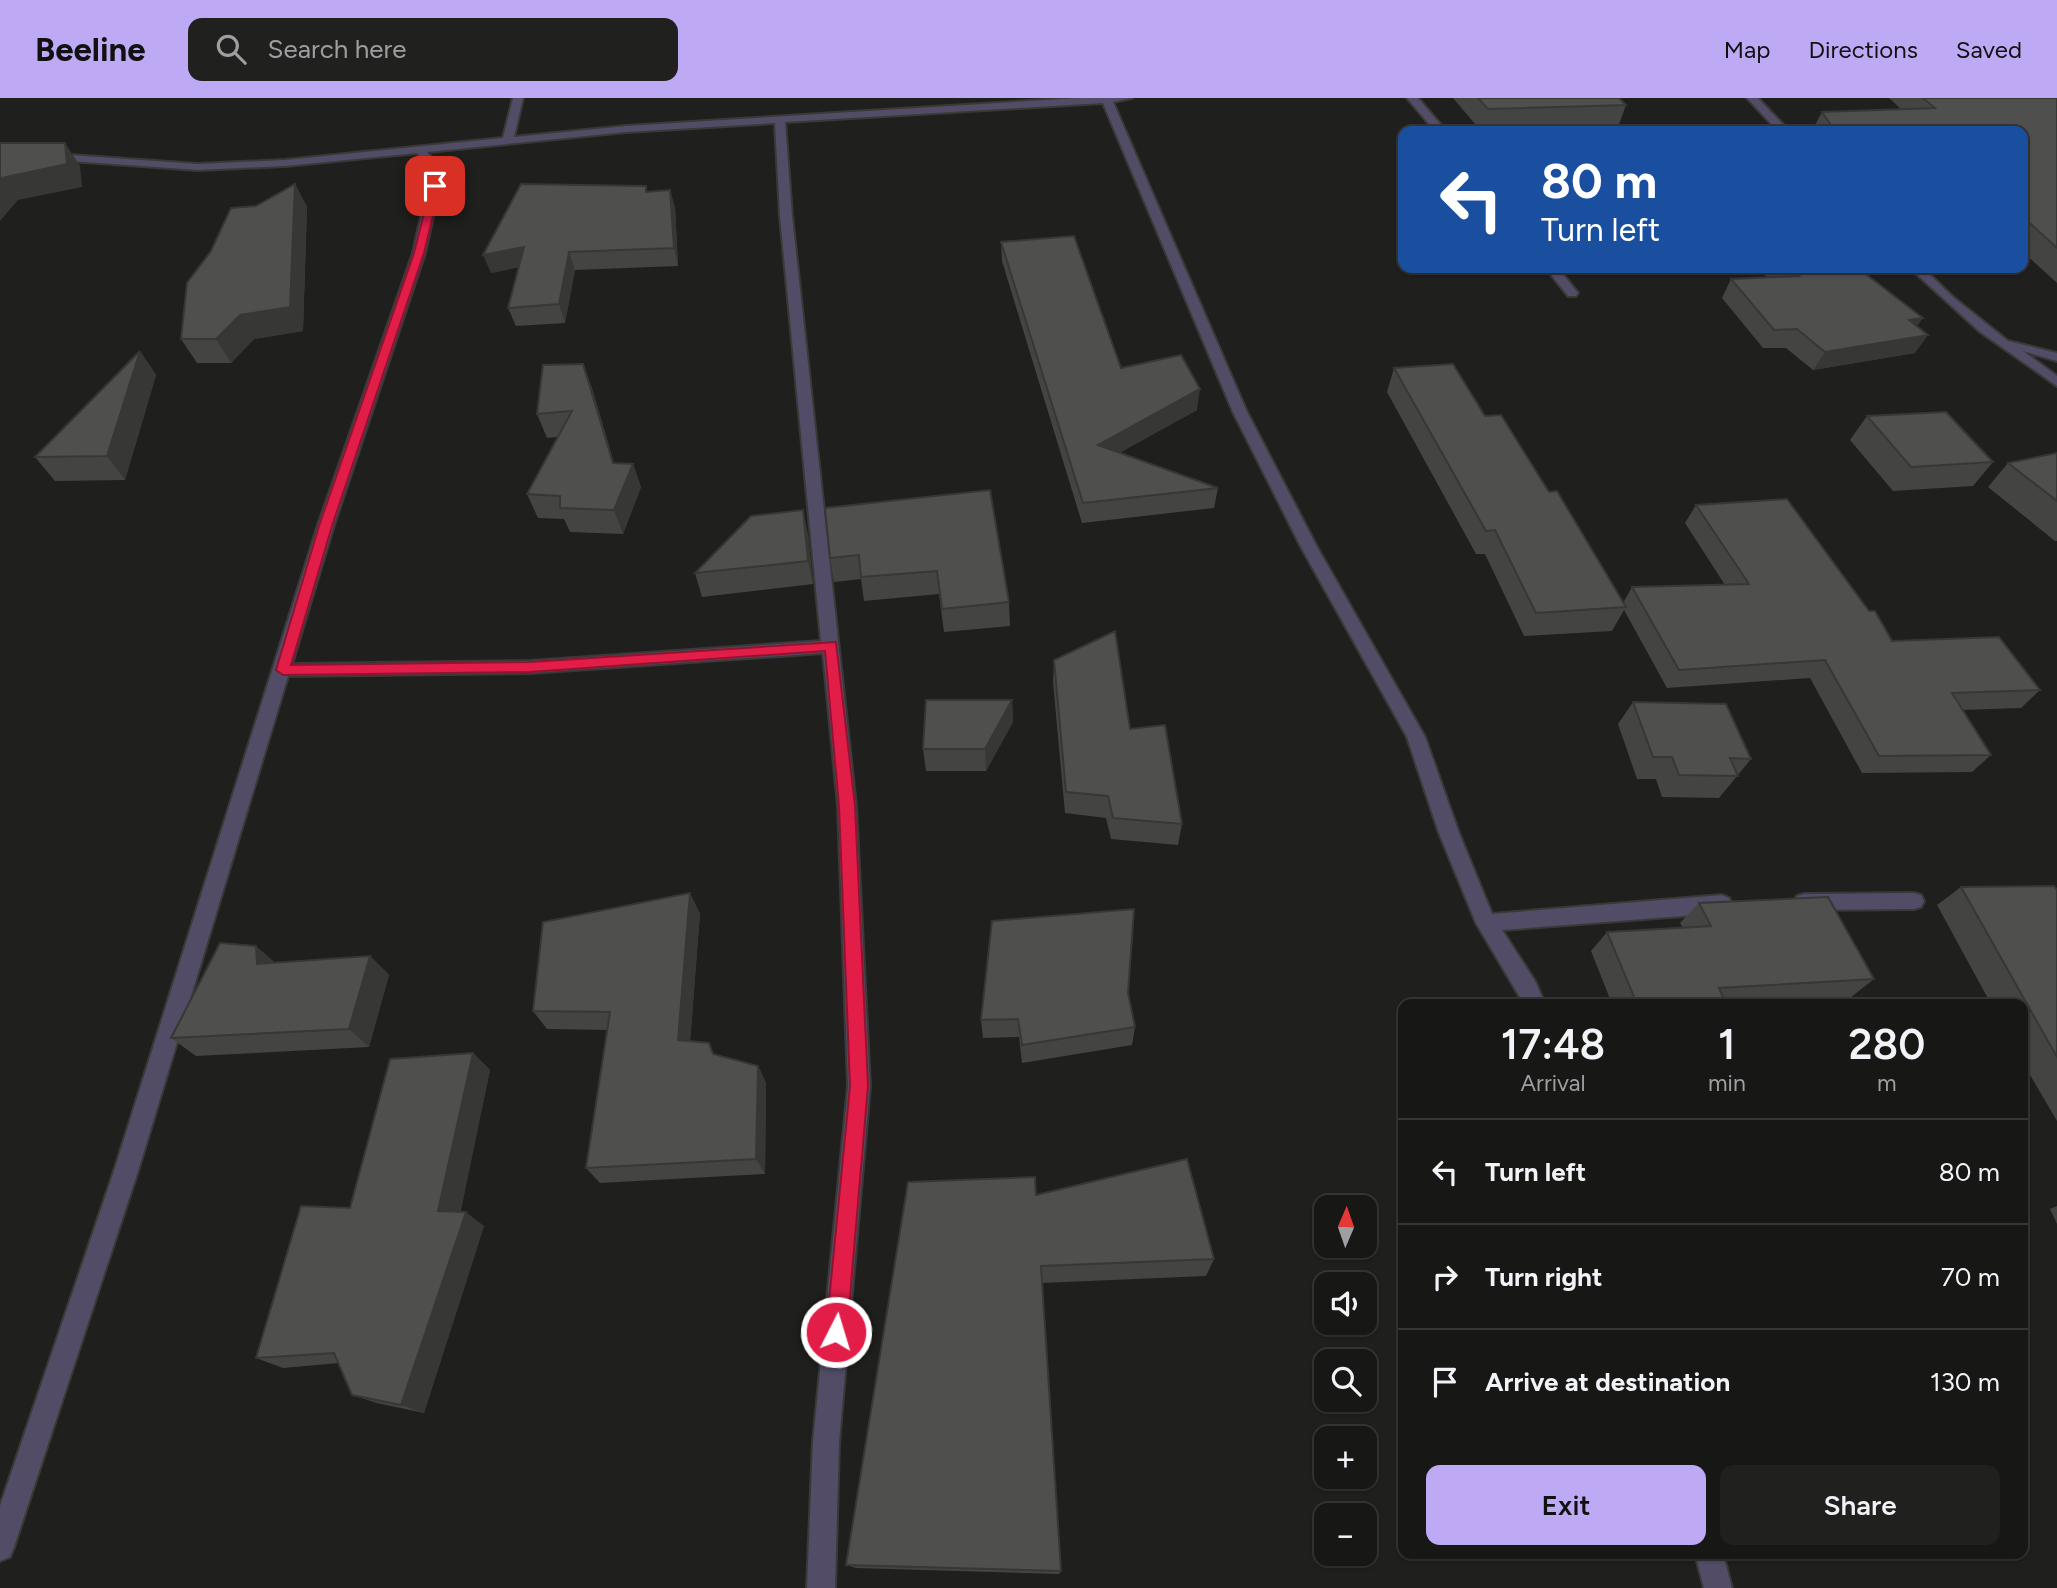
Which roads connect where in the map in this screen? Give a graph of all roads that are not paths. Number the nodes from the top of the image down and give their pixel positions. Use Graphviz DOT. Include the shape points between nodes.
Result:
graph roads {
  1 [pos="518,98"];
  2 [pos="1127,98"];
  3 [pos="1412,98"];
  4 [pos="1752,98"];
  5 [pos="1106,99"];
  6 [pos="780,120"];
  7 [pos="1437,126"];
  8 [pos="1779,126"];
  9 [pos="508,140"];
  10 [pos="419,149"];
  11 [pos="0,153"];
  12 [pos="1556,273"];
  13 [pos="1921,273"];
  14 [pos="1572,293"];
  15 [pos="1998,340"];
  16 [pos="2057,358"];
  17 [pos="2057,382"];
  18 [pos="831,646"];
  19 [pos="283,670"];
  20 [pos="1914,901"];
  21 [pos="1742,903"];
  22 [pos="1782,903"];
  23 [pos="1486,923"];
  24 [pos="1532,999"];
  25 [pos="0,1547"];
  26 [pos="1710,1559"];
  27 [pos="821,1588"];
  28 [pos="1718,1588"];
  1 -- 9 [label="street"];
  2 -- 5 [label="street"];
  3 -- 7 [label="street"];
  4 -- 8 [label="street"];
  5 -- 6 [label="street"];
  5 -- 23 [label="street" via="1240,412 1309,547 1416,737"];
  6 -- 9 [label="street"];
  6 -- 18 [label="street"];
  9 -- 10 [label="street"];
  10 -- 11 [label="street" via="285,163 198,166"];
  10 -- 19 [label="street" via="437,171 433,201"];
  12 -- 14 [label="street"];
  13 -- 15 [label="street"];
  15 -- 16 [label="street"];
  15 -- 17 [label="street"];
  18 -- 19 [label="street" via="530,667"];
  18 -- 27 [label="street" via="847,806 859,1086 827,1442"];
  19 -- 25 [label="street" via="130,1158"];
  20 -- 22 [label="street"];
  21 -- 23 [label="street"];
  23 -- 24 [label="street"];
  26 -- 28 [label="street"];
}
